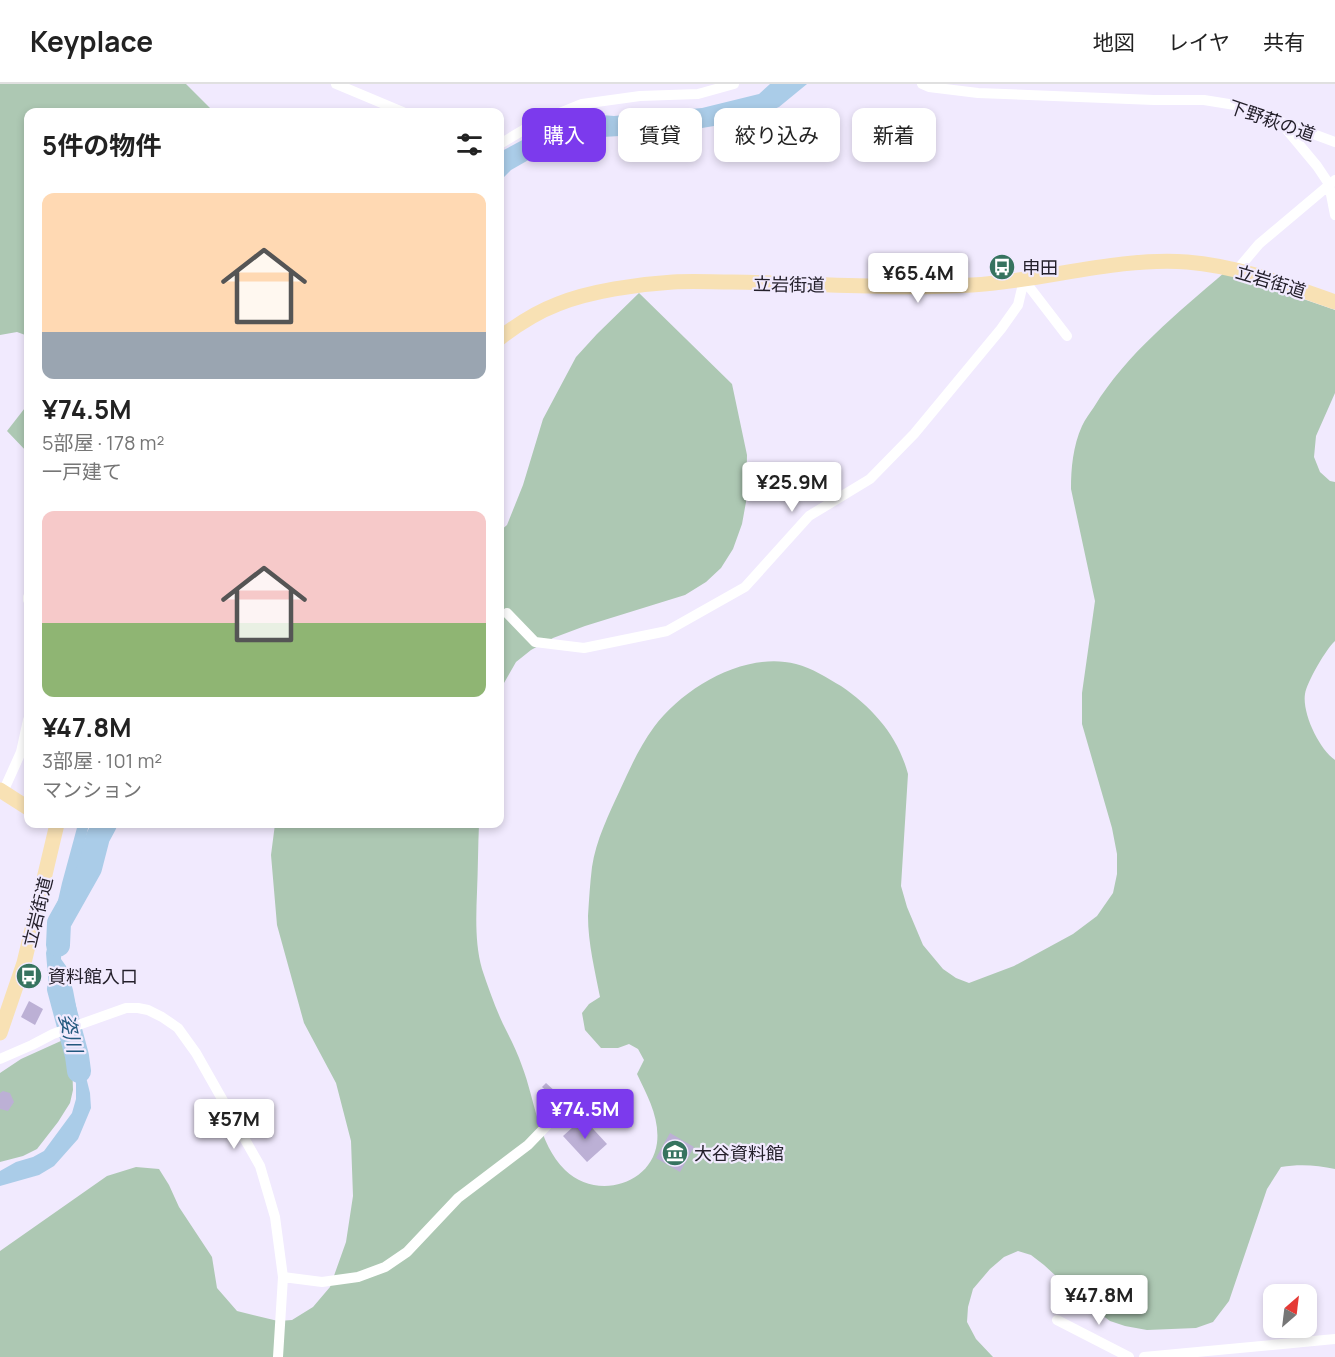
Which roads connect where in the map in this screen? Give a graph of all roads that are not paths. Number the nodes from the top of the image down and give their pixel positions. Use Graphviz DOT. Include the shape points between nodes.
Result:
graph roads {
  1 [pos="336,84"];
  2 [pos="734,84"];
  3 [pos="922,84"];
  4 [pos="393,108"];
  5 [pos="1281,123"];
  6 [pos="504,142"];
  7 [pos="1335,142"];
  8 [pos="1332,182"];
  9 [pos="1335,215"];
  10 [pos="1237,270"];
  11 [pos="1024,280"];
  12 [pos="1335,302"];
  13 [pos="504,335"];
  14 [pos="1067,336"];
  15 [pos="507,613"];
  16 [pos="24,738"];
  17 [pos="1,791"];
  18 [pos="24,805"];
  19 [pos="56,828"];
  20 [pos="0,1033"];
  21 [pos="0,1059"];
  22 [pos="556,1116"];
  23 [pos="283,1277"];
  24 [pos="1057,1320"];
  25 [pos="1335,1339"];
  26 [pos="278,1357"];
  27 [pos="1129,1357"];
  28 [pos="1144,1357"];
  1 -- 4 [label="street"];
  2 -- 6 [label="street" via="698,93 582,104 535,123"];
  3 -- 5 [label="street, 下野萩の道" via="978,93 1204,100 1235,105"];
  5 -- 7 [label="street, 下野萩の道"];
  5 -- 8 [label="street"];
  8 -- 9 [label="street"];
  8 -- 10 [label="street" via="1259,244"];
  10 -- 11 [label="street, 立岩街道" via="1185,262 1128,263"];
  10 -- 12 [label="street, 立岩街道"];
  11 -- 13 [label="street, 立岩街道" via="915,287 673,282 627,287 559,303"];
  11 -- 14 [label="street"];
  11 -- 15 [label="street" via="1018,305 914,434 870,479 809,516 745,587 667,631 584,648 535,642"];
  16 -- 17 [label="street"];
  17 -- 18 [label="street"];
  19 -- 20 [label="street, 立岩街道" via="24,963"];
  21 -- 23 [label="street" via="53,1034 126,1008 148,1010 178,1028 260,1166 275,1217"];
  22 -- 23 [label="street" via="528,1145 458,1198 407,1252 385,1267 358,1277 321,1282"];
  23 -- 26 [label="street"];
  24 -- 27 [label="street"];
  25 -- 28 [label="street"];
}
